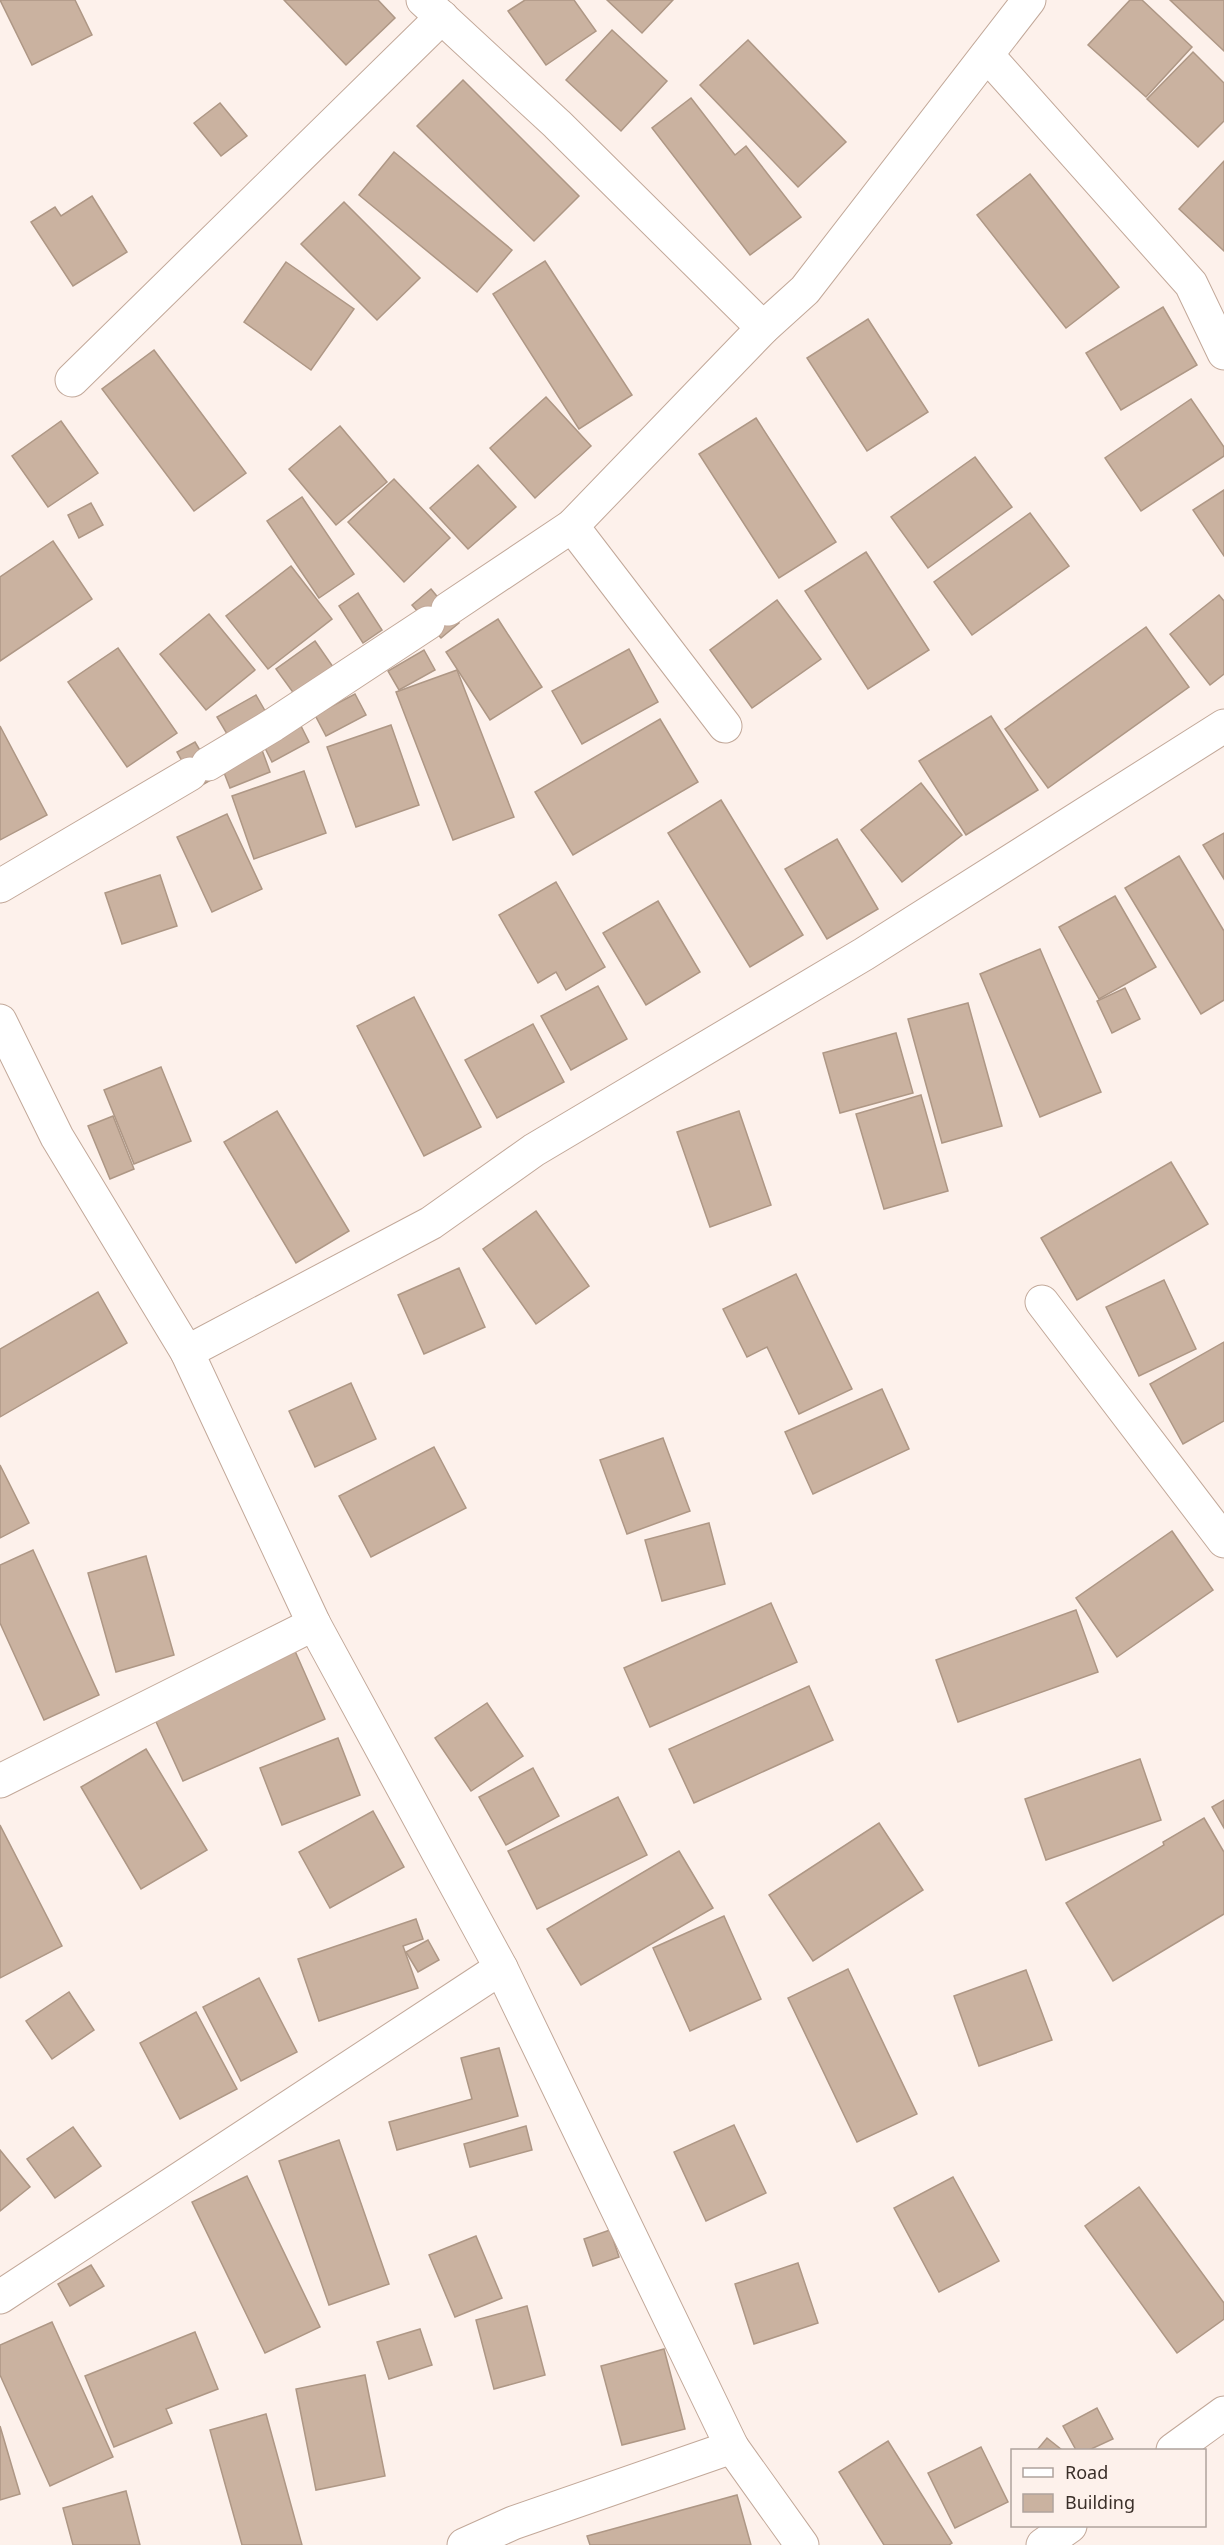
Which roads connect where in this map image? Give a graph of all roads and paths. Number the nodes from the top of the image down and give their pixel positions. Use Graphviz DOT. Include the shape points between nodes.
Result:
graph roads {
  1 [pos="1029,0"];
  2 [pos="433,8"];
  3 [pos="987,55"];
  4 [pos="763,328"];
  5 [pos="1224,353"];
  6 [pos="72,380"];
  7 [pos="572,526"];
  8 [pos="725,726"];
  9 [pos="1224,726"];
  10 [pos="0,886"];
  11 [pos="0,1021"];
  12 [pos="1042,1302"];
  13 [pos="187,1352"];
  14 [pos="1224,1541"];
  15 [pos="314,1624"];
  16 [pos="0,1781"];
  17 [pos="501,1968"];
  18 [pos="0,2297"];
  19 [pos="1224,2413"];
  20 [pos="732,2447"];
  21 [pos="1176,2449"];
  22 [pos="1069,2527"];
  23 [pos="464,2545"];
  24 [pos="802,2545"];
  25 [pos="1043,2545"];
  1 -- 3 [label="street"];
  2 -- 4 [label="street" via="557,124"];
  2 -- 6 [label="street"];
  3 -- 4 [label="street" via="805,290"];
  3 -- 5 [label="street" via="1191,284"];
  4 -- 7 [label="street"];
  7 -- 8 [label="street"];
  7 -- 10 [label="street" via="273,725"];
  9 -- 13 [label="street" via="864,954 534,1150 430,1223"];
  11 -- 13 [label="street" via="57,1137"];
  12 -- 14 [label="street"];
  13 -- 15 [label="street"];
  15 -- 16 [label="street"];
  15 -- 17 [label="street"];
  17 -- 18 [label="street"];
  17 -- 20 [label="street"];
  19 -- 21 [label="street"];
  20 -- 23 [label="street" via="513,2523"];
  20 -- 24 [label="street"];
  22 -- 25 [label="street"];
}
